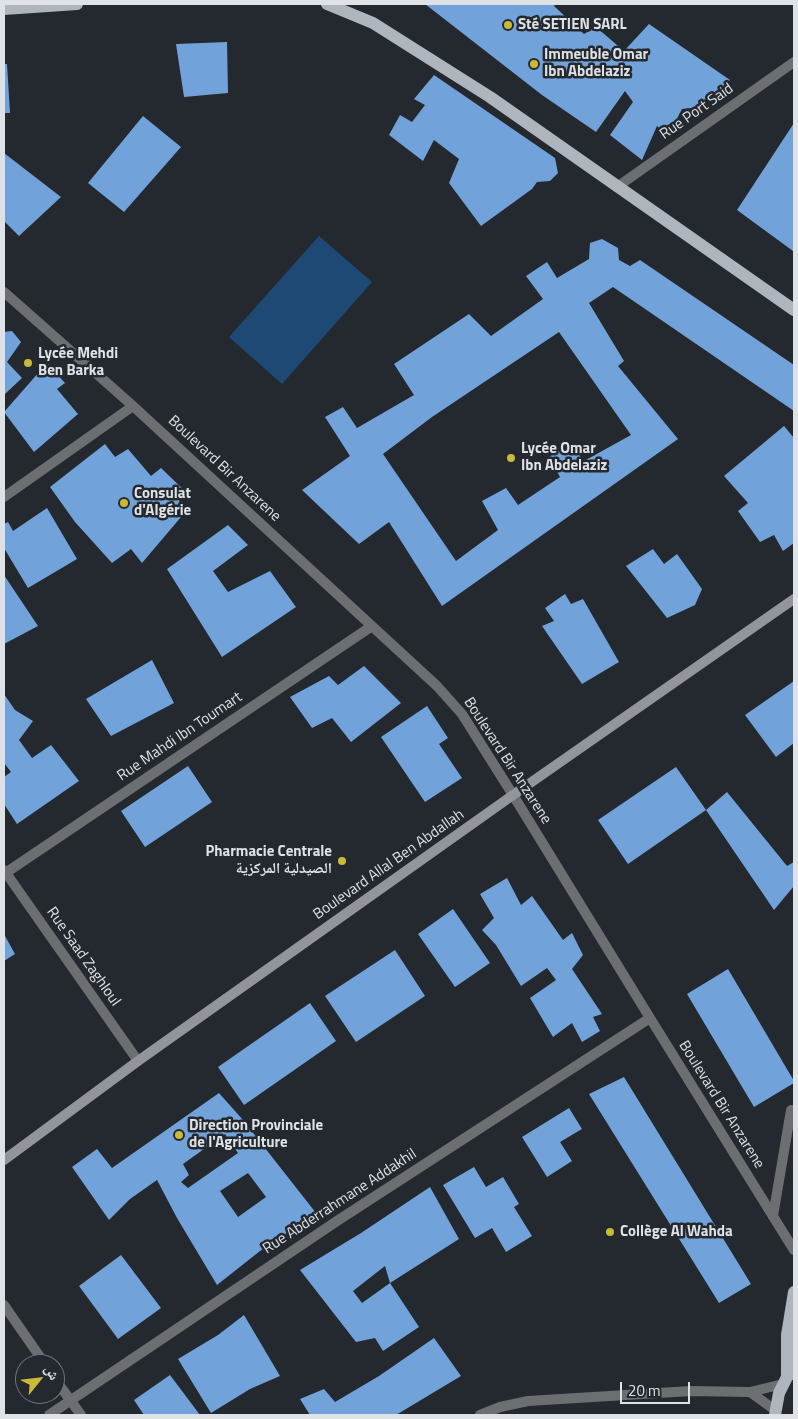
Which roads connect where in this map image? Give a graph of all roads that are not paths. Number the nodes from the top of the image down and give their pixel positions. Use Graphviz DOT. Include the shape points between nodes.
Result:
graph roads {
  1 [pos="77,4"];
  2 [pos="327,4"];
  3 [pos="4,9"];
  4 [pos="794,62"];
  5 [pos="617,187"];
  6 [pos="4,292"];
  7 [pos="794,310"];
  8 [pos="133,406"];
  9 [pos="4,497"];
  10 [pos="794,599"];
  11 [pos="372,626"];
  12 [pos="514,795"];
  13 [pos="4,872"];
  14 [pos="650,1018"];
  15 [pos="138,1061"];
  16 [pos="791,1110"];
  17 [pos="4,1160"];
  18 [pos="773,1216"];
  19 [pos="794,1250"];
  20 [pos="794,1292"];
  21 [pos="4,1305"];
  22 [pos="38,1354"];
  23 [pos="788,1377"];
  24 [pos="750,1392"];
  25 [pos="65,1393"];
  26 [pos="71,1401"];
  27 [pos="775,1413"];
  28 [pos="49,1415"];
  29 [pos="81,1415"];
  30 [pos="480,1415"];
  1 -- 3 [label="main road"];
  2 -- 5 [label="main road" via="373,23 411,46 490,97"];
  4 -- 5 [label="street, Rue Port Said"];
  5 -- 7 [label="main road"];
  6 -- 8 [label="street, Boulevard Bir Anzarene"];
  8 -- 9 [label="street"];
  8 -- 11 [label="street, Boulevard Bir Anzarene"];
  10 -- 12 [label="main road, Boulevard Allal Ben Abdallah"];
  11 -- 12 [label="street, Boulevard Bir Anzarene" via="452,703"];
  11 -- 13 [label="street, Rue Mahdi Ibn Toumart"];
  12 -- 14 [label="street, Boulevard Bir Anzarene"];
  12 -- 15 [label="main road, Boulevard Allal Ben Abdallah"];
  13 -- 15 [label="street, Rue Saad Zaghloul"];
  14 -- 18 [label="street, Boulevard Bir Anzarene"];
  14 -- 26 [label="street, Rue Abderrahmane Addakhil" via="337,1221"];
  15 -- 17 [label="main road, Boulevard Allal Ben Abdallah"];
  16 -- 18 [label="street"];
  18 -- 19 [label="street, Boulevard Bir Anzarene"];
  20 -- 23 [label="main road" via="787,1335"];
  21 -- 22 [label="street"];
  23 -- 24 [label="street"];
  23 -- 27 [label="main road"];
  24 -- 27 [label="street"];
  24 -- 30 [label="street" via="691,1391 528,1401"];
  25 -- 26 [label="street"];
  26 -- 28 [label="street, Rue Abderrahmane Addakhil"];
  26 -- 29 [label="street"];
}
